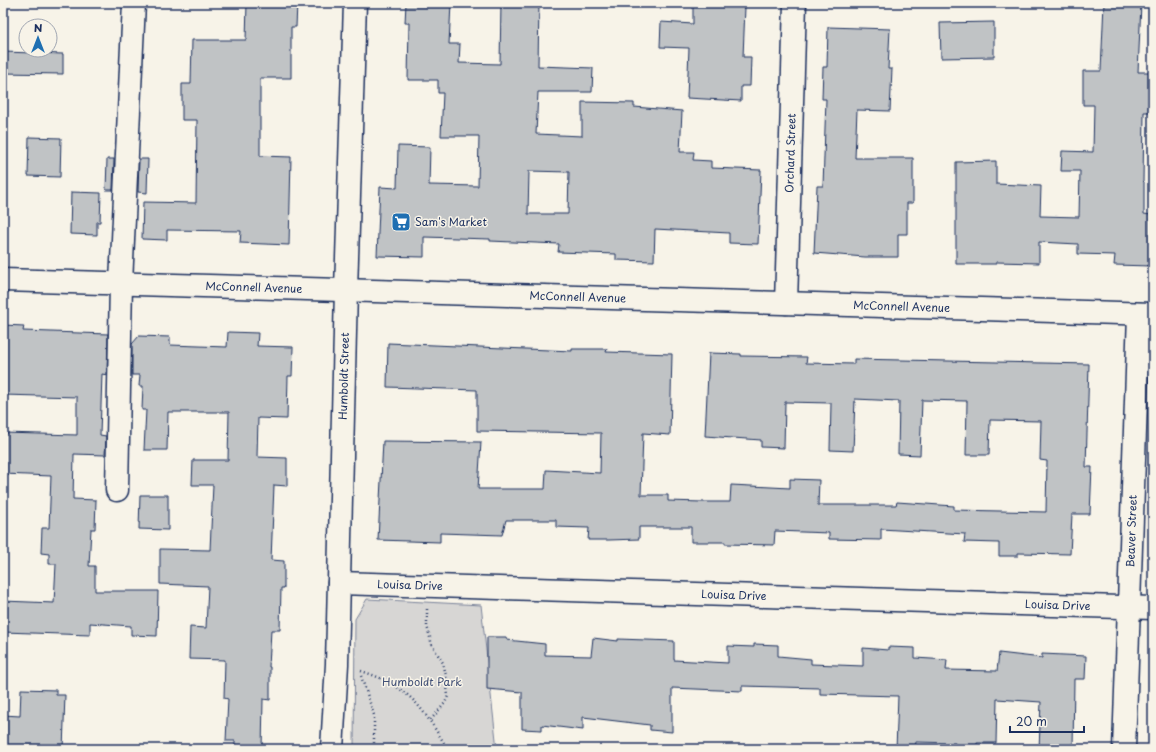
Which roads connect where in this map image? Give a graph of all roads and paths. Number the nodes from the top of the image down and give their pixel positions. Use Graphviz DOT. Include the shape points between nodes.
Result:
graph roads {
  1 [pos="134,3"];
  2 [pos="355,3"];
  3 [pos="795,3"];
  4 [pos="3,280"];
  5 [pos="121,283"];
  6 [pos="346,290"];
  7 [pos="786,303"];
  8 [pos="1146,314"];
  9 [pos="117,490"];
  10 [pos="339,583"];
  11 [pos="428,586"];
  12 [pos="1128,607"];
  13 [pos="1153,608"];
  14 [pos="429,722"];
  15 [pos="332,749"];
  16 [pos="374,749"];
  17 [pos="448,749"];
  18 [pos="1124,749"];
  1 -- 5 [label="street"];
  2 -- 6 [label="street, Humboldt Street"];
  3 -- 7 [label="street, Orchard Street"];
  4 -- 5 [label="street, McConnell Avenue"];
  5 -- 6 [label="street, McConnell Avenue"];
  5 -- 9 [label="street"];
  6 -- 7 [label="street, McConnell Avenue"];
  6 -- 10 [label="street, Humboldt Street"];
  7 -- 8 [label="street, McConnell Avenue"];
  8 -- 12 [label="street, Beaver Street"];
  10 -- 11 [label="street, Louisa Drive"];
  10 -- 15 [label="street, Humboldt Street"];
  11 -- 12 [label="street, Louisa Drive"];
  11 -- 14 [label="path" via="427,626 432,645 443,663 448,696"];
  12 -- 13 [label="street, Louisa Drive"];
  12 -- 18 [label="street, Beaver Street"];
  14 -- 16 [label="path" via="416,703 395,685 359,670 374,715"];
  14 -- 17 [label="path"];
}
